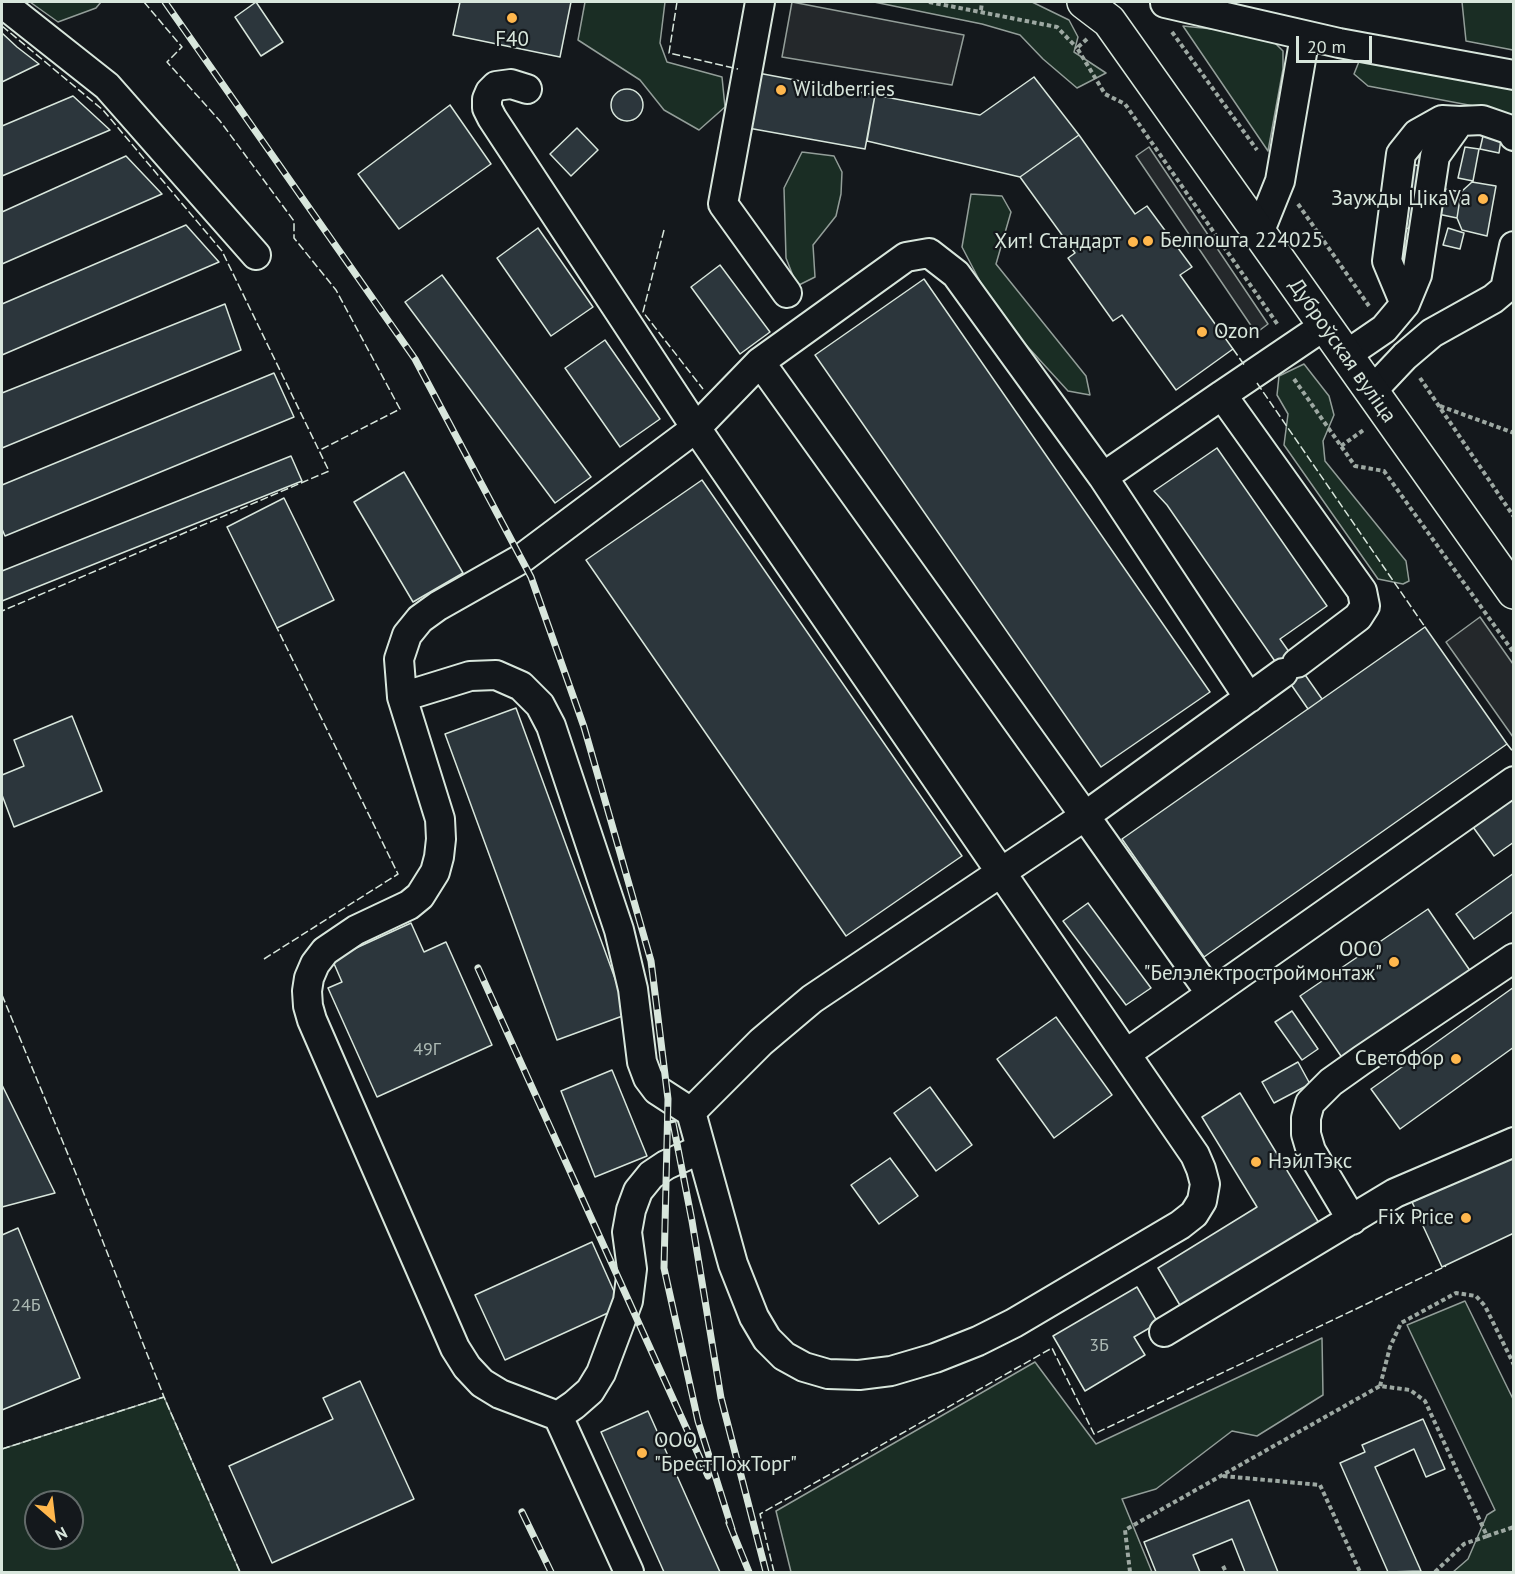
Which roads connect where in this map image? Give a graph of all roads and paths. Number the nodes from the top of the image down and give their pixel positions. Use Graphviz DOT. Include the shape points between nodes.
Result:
graph roads {
  1 [pos="760,2"];
  2 [pos="929,2"];
  3 [pos="982,2"];
  4 [pos="2,3"];
  5 [pos="981,10"];
  6 [pos="1097,11"];
  7 [pos="1165,15"];
  8 [pos="1305,36"];
  9 [pos="1077,48"];
  10 [pos="1514,75"];
  11 [pos="527,89"];
  12 [pos="1514,136"];
  13 [pos="1280,181"];
  14 [pos="1258,233"];
  15 [pos="1514,246"];
  16 [pos="256,255"];
  17 [pos="787,293"];
  18 [pos="1324,326"];
  19 [pos="1384,329"];
  20 [pos="1293,346"];
  21 [pos="1346,355"];
  22 [pos="1405,356"];
  23 [pos="760,362"];
  24 [pos="1371,392"];
  25 [pos="1222,395"];
  26 [pos="1439,405"];
  27 [pos="696,428"];
  28 [pos="1514,433"];
  29 [pos="1103,477"];
  30 [pos="1514,517"];
  31 [pos="1514,592"];
  32 [pos="1514,653"];
  33 [pos="402,697"];
  34 [pos="1249,698"];
  35 [pos="1514,781"];
  36 [pos="1085,816"];
  37 [pos="1000,872"];
  38 [pos="1514,958"];
  39 [pos="1211,994"];
  40 [pos="1127,1053"];
  41 [pos="691,1112"];
  42 [pos="1514,1142"];
  43 [pos="701,1149"];
  44 [pos="1352,1220"];
  45 [pos="1164,1332"];
  46 [pos="1514,1365"];
  47 [pos="1380,1386"];
  48 [pos="558,1416"];
  49 [pos="1222,1476"];
  50 [pos="1514,1527"];
  51 [pos="1487,1536"];
  52 [pos="1223,1566"];
  53 [pos="629,1572"];
  54 [pos="1130,1572"];
  55 [pos="1226,1572"];
  56 [pos="1360,1572"];
  57 [pos="1435,1572"];
  1 -- 17 [label="street" via="723,204"];
  2 -- 5 [label="path"];
  3 -- 5 [label="path"];
  4 -- 16 [label="street" via="107,86"];
  5 -- 9 [label="path" via="1057,27"];
  6 -- 9 [label="path"];
  6 -- 14 [label="main road, Дуброўская вуліца"];
  7 -- 8 [label="street"];
  7 -- 13 [label="path" via="1174,34"];
  8 -- 10 [label="street"];
  8 -- 13 [label="street"];
  9 -- 20 [label="path" via="1105,94 1125,104"];
  11 -- 27 [label="street" via="504,84 490,92 487,108"];
  12 -- 19 [label="street" via="1511,130 1482,120 1460,121 1435,156 1417,275 1405,304"];
  13 -- 14 [label="street"];
  13 -- 19 [label="path"];
  14 -- 18 [label="main road, Дуброўская вуліца"];
  15 -- 22 [label="street" via="1505,289 1432,333"];
  18 -- 20 [label="street"];
  18 -- 21 [label="main road, Дуброўская вуліца"];
  19 -- 21 [label="street"];
  20 -- 25 [label="street"];
  20 -- 32 [label="path" via="1289,373 1355,466 1384,471"];
  21 -- 24 [label="main road, Дуброўская вуліца"];
  22 -- 24 [label="street"];
  22 -- 26 [label="path"];
  23 -- 27 [label="street"];
  23 -- 29 [label="street" via="906,257 929,253 956,274"];
  23 -- 36 [label="street"];
  24 -- 31 [label="main road, Дуброўская вуліца"];
  25 -- 29 [label="street"];
  25 -- 34 [label="street" via="1362,591 1365,606 1358,617"];
  26 -- 28 [label="path"];
  26 -- 30 [label="path"];
  27 -- 33 [label="street" via="521,558 420,619 407,635 399,659"];
  27 -- 37 [label="street"];
  29 -- 34 [label="street"];
  33 -- 41 [label="street" via="470,676 496,675 521,686 540,705 551,726 619,930 633,989 642,1062 657,1090"];
  33 -- 48 [label="street" via="440,819 437,864 428,885 409,905 356,930 326,951 309,978 308,1006 455,1348 482,1383"];
  34 -- 36 [label="street"];
  35 -- 39 [label="street"];
  36 -- 37 [label="street"];
  36 -- 39 [label="street"];
  37 -- 40 [label="street"];
  37 -- 41 [label="street" via="812,999 785,1020"];
  38 -- 44 [label="street" via="1330,1082 1310,1103 1306,1134 1311,1151"];
  39 -- 40 [label="street"];
  40 -- 43 [label="street" via="1202,1169 1202,1201 1194,1215 1014,1323 946,1354 891,1371 828,1374 784,1356 767,1339 738,1281"];
  41 -- 43 [label="street"];
  42 -- 44 [label="street" via="1395,1193"];
  43 -- 48 [label="street" via="666,1165 638,1191 627,1232 632,1285 609,1355 590,1391"];
  44 -- 45 [label="street"];
  46 -- 47 [label="path" via="1485,1306 1476,1296 1456,1293 1401,1323"];
  47 -- 49 [label="path"];
  47 -- 51 [label="path" via="1410,1390 1425,1401"];
  48 -- 53 [label="street"];
  49 -- 54 [label="path" via="1125,1530"];
  49 -- 56 [label="path" via="1320,1485"];
  50 -- 51 [label="path"];
  51 -- 57 [label="path" via="1464,1544"];
  52 -- 55 [label="path"];
}
